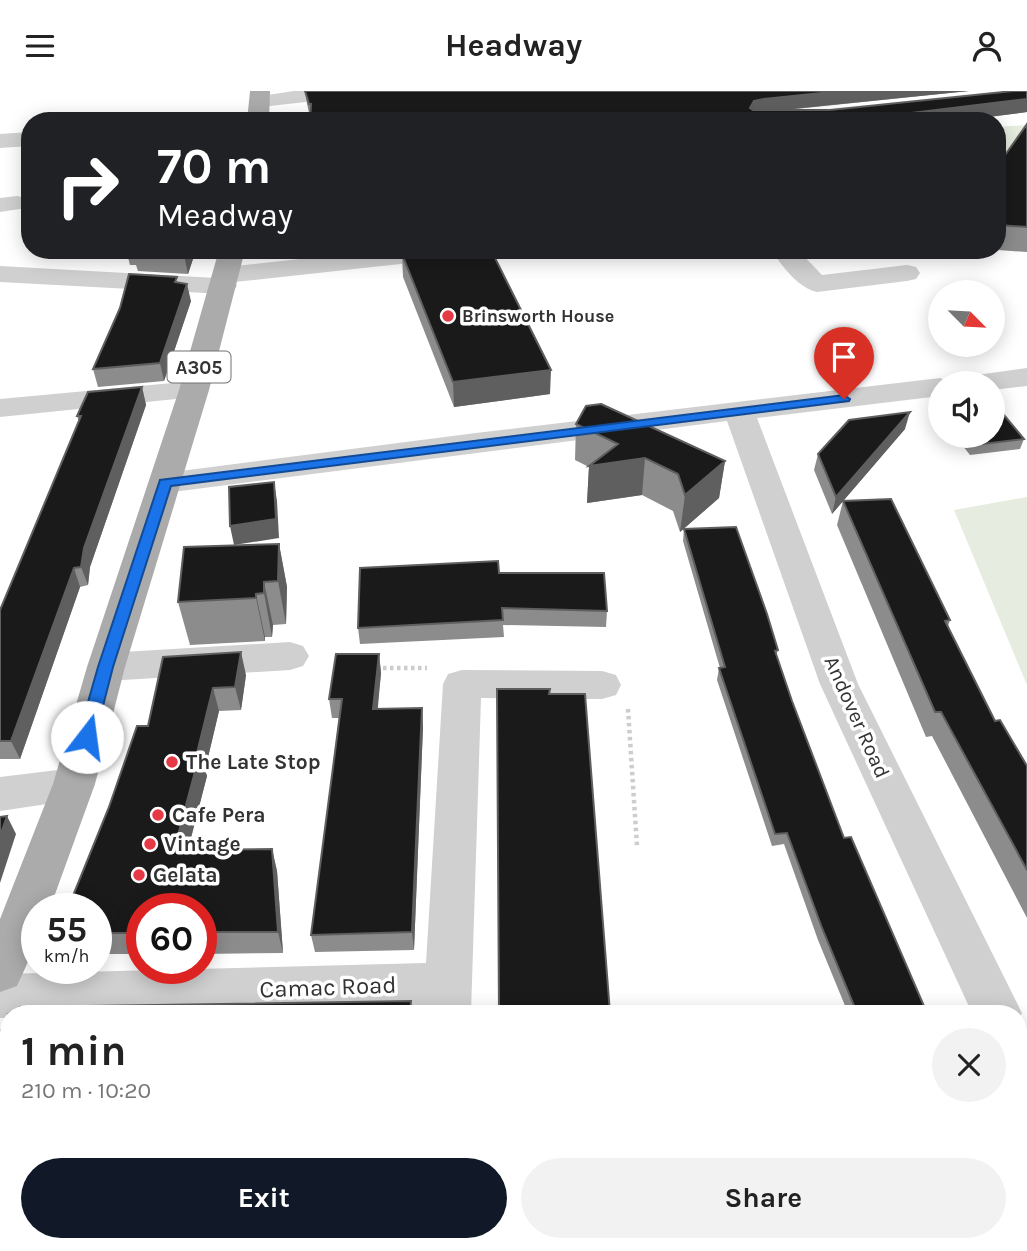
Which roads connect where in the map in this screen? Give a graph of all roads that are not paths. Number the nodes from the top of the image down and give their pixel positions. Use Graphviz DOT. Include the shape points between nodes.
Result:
graph roads {
  1 [pos="349,91"];
  2 [pos="260,104"];
  3 [pos="21,140"];
  4 [pos="0,141"];
  5 [pos="358,259"];
  6 [pos="792,259"];
  7 [pos="228,271"];
  8 [pos="907,273"];
  9 [pos="0,274"];
  10 [pos="1027,377"];
  11 [pos="1005,379"];
  12 [pos="928,388"];
  13 [pos="194,390"];
  14 [pos="0,408"];
  15 [pos="740,412"];
  16 [pos="165,483"];
  17 [pos="290,656"];
  18 [pos="106,667"];
  19 [pos="615,697"];
  20 [pos="74,784"];
  21 [pos="0,794"];
  22 [pos="0,971"];
  23 [pos="0,996"];
  24 [pos="447,999"];
  25 [pos="994,1005"];
  1 -- 2 [label="street"];
  3 -- 4 [label="street"];
  5 -- 7 [label="street"];
  6 -- 8 [label="street" via="817,284"];
  7 -- 9 [label="street"];
  7 -- 13 [label="main road, A305"];
  10 -- 11 [label="street"];
  12 -- 15 [label="street"];
  13 -- 14 [label="street"];
  13 -- 16 [label="main road, A305"];
  15 -- 16 [label="street"];
  15 -- 25 [label="street, Andover Road" via="839,684"];
  16 -- 18 [label="main road, A305"];
  17 -- 18 [label="street"];
  18 -- 20 [label="main road, A305"];
  19 -- 24 [label="street, Camac Road" via="462,684"];
  20 -- 21 [label="street"];
  20 -- 22 [label="main road, A305"];
  23 -- 24 [label="street, Camac Road"];
}
